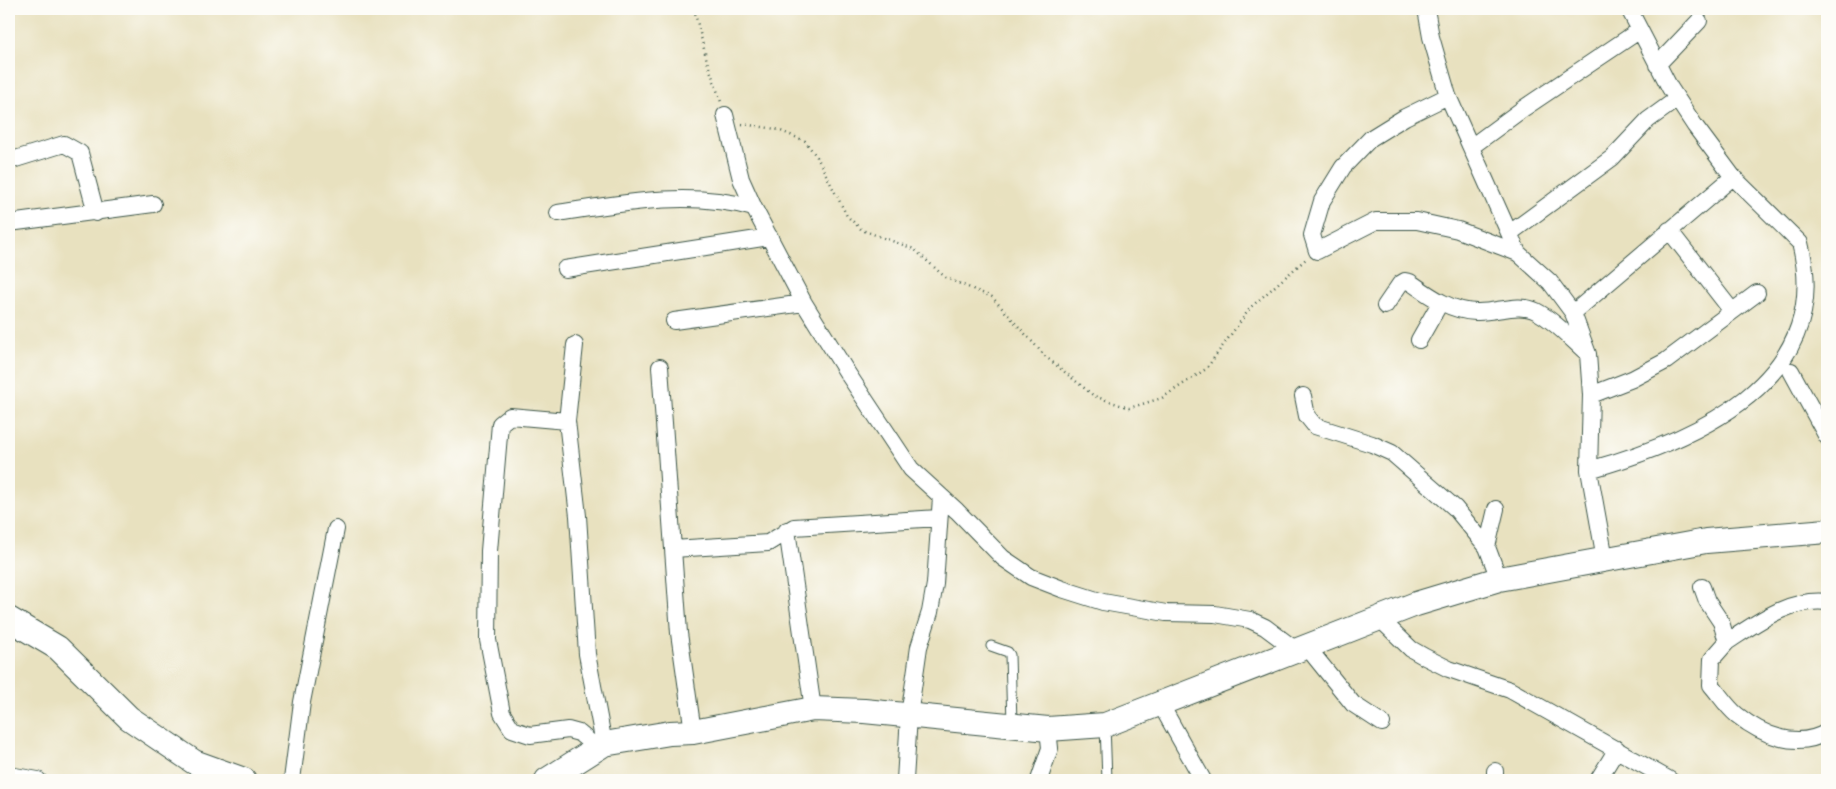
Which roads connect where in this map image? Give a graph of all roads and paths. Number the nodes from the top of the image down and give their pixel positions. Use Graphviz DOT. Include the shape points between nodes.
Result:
graph roads {
  1 [pos="694,9"];
  2 [pos="1426,9"];
  3 [pos="1629,9"];
  4 [pos="1699,21"];
  5 [pos="1640,30"];
  6 [pos="1657,65"];
  7 [pos="1448,96"];
  8 [pos="1677,99"];
  9 [pos="725,115"];
  10 [pos="1471,147"];
  11 [pos="9,162"];
  12 [pos="1732,177"];
  13 [pos="153,204"];
  14 [pos="754,208"];
  15 [pos="96,213"];
  16 [pos="558,213"];
  17 [pos="9,224"];
  18 [pos="1669,230"];
  19 [pos="1510,233"];
  20 [pos="770,237"];
  21 [pos="1317,251"];
  22 [pos="1518,253"];
  23 [pos="565,269"];
  24 [pos="1757,293"];
  25 [pos="804,303"];
  26 [pos="1440,303"];
  27 [pos="1818,303"];
  28 [pos="1385,306"];
  29 [pos="1732,311"];
  30 [pos="1573,313"];
  31 [pos="674,321"];
  32 [pos="1419,340"];
  33 [pos="574,345"];
  34 [pos="1588,354"];
  35 [pos="1801,357"];
  36 [pos="660,367"];
  37 [pos="1791,371"];
  38 [pos="1591,395"];
  39 [pos="1303,396"];
  40 [pos="567,421"];
  41 [pos="1827,437"];
  42 [pos="1589,470"];
  43 [pos="941,497"];
  44 [pos="1496,509"];
  45 [pos="938,518"];
  46 [pos="336,529"];
  47 [pos="787,530"];
  48 [pos="1827,530"];
  49 [pos="1487,547"];
  50 [pos="673,549"];
  51 [pos="1605,559"];
  52 [pos="1499,579"];
  53 [pos="1702,587"];
  54 [pos="1827,602"];
  55 [pos="9,618"];
  56 [pos="1379,618"];
  57 [pos="1727,642"];
  58 [pos="991,646"];
  59 [pos="1302,649"];
  60 [pos="1161,705"];
  61 [pos="813,709"];
  62 [pos="909,716"];
  63 [pos="1382,723"];
  64 [pos="1012,724"];
  65 [pos="1105,725"];
  66 [pos="1048,729"];
  67 [pos="693,732"];
  68 [pos="1827,732"];
  69 [pos="600,746"];
  70 [pos="1616,749"];
  71 [pos="9,775"];
  72 [pos="38,780"];
  73 [pos="244,780"];
  74 [pos="292,780"];
  75 [pos="547,780"];
  76 [pos="905,780"];
  77 [pos="1039,780"];
  78 [pos="1107,780"];
  79 [pos="1203,780"];
  80 [pos="1598,780"];
  81 [pos="1670,780"];
  1 -- 9 [label="path"];
  2 -- 7 [label="street"];
  3 -- 5 [label="street"];
  4 -- 6 [label="street"];
  5 -- 6 [label="street"];
  5 -- 10 [label="street"];
  6 -- 8 [label="street"];
  7 -- 10 [label="street"];
  7 -- 21 [label="street" via="1371,138 1343,167 1322,201 1312,235"];
  8 -- 12 [label="street"];
  8 -- 19 [label="street" via="1648,120 1612,158"];
  9 -- 14 [label="street" via="741,179"];
  9 -- 21 [label="path" via="743,125 776,130 805,141 818,157 847,216 862,230 914,249 946,278 992,296 1045,356 1094,396 1129,408 1162,398 1206,369 1250,307"];
  10 -- 19 [label="street"];
  11 -- 15 [label="street" via="64,144 80,153"];
  12 -- 18 [label="street"];
  12 -- 27 [label="street" via="1800,243 1815,276"];
  13 -- 15 [label="street"];
  14 -- 16 [label="street" via="722,201 657,198"];
  14 -- 20 [label="street"];
  15 -- 17 [label="street"];
  18 -- 29 [label="street"];
  18 -- 30 [label="street"];
  19 -- 22 [label="street"];
  20 -- 23 [label="street"];
  20 -- 25 [label="street"];
  21 -- 22 [label="street" via="1376,221 1417,221 1458,230"];
  22 -- 30 [label="street" via="1550,282"];
  24 -- 29 [label="street"];
  25 -- 31 [label="street"];
  25 -- 43 [label="street" via="900,456"];
  26 -- 28 [label="street" via="1405,281"];
  26 -- 32 [label="street"];
  26 -- 34 [label="street" via="1474,312 1521,306 1536,311"];
  29 -- 38 [label="street" via="1666,361"];
  30 -- 34 [label="street"];
  33 -- 40 [label="street"];
  34 -- 38 [label="street"];
  35 -- 37 [label="street"];
  36 -- 50 [label="street"];
  37 -- 41 [label="street"];
  37 -- 42 [label="street" via="1786,380 1768,395 1722,423 1670,446"];
  38 -- 42 [label="street"];
  39 -- 49 [label="street" via="1307,416 1315,426 1392,453 1455,508"];
  40 -- 69 [label="street" via="578,516 587,654"];
  40 -- 69 [label="street" via="510,416 500,424 489,551 488,640 502,713 512,729 530,736 568,730"];
  42 -- 51 [label="street"];
  43 -- 45 [label="street"];
  43 -- 59 [label="street" via="1003,558 1062,590 1102,602 1166,613 1215,614 1250,620"];
  44 -- 49 [label="street"];
  45 -- 47 [label="street" via="812,525"];
  45 -- 62 [label="street" via="935,584 919,647"];
  46 -- 74 [label="street" via="302,702"];
  47 -- 50 [label="street" via="768,542"];
  47 -- 61 [label="street"];
  48 -- 51 [label="street" via="1706,541"];
  49 -- 52 [label="street"];
  50 -- 67 [label="street" via="679,633"];
  51 -- 52 [label="street"];
  52 -- 56 [label="street"];
  53 -- 57 [label="street" via="1721,622"];
  54 -- 57 [label="street" via="1813,600 1789,606"];
  55 -- 73 [label="street" via="58,648 137,724 194,762"];
  56 -- 59 [label="street"];
  56 -- 70 [label="street" via="1411,649 1425,657 1510,690"];
  57 -- 68 [label="street" via="1712,659 1711,685 1736,715 1774,737 1791,741 1818,737"];
  58 -- 64 [label="lane" via="1010,655"];
  59 -- 60 [label="street"];
  59 -- 63 [label="street" via="1353,704"];
  60 -- 65 [label="street"];
  60 -- 79 [label="street"];
  61 -- 62 [label="street"];
  61 -- 67 [label="street"];
  62 -- 64 [label="street"];
  62 -- 76 [label="street"];
  64 -- 66 [label="street"];
  65 -- 66 [label="street"];
  65 -- 78 [label="lane"];
  66 -- 77 [label="street" via="1050,748"];
  67 -- 69 [label="street"];
  69 -- 75 [label="street"];
  70 -- 80 [label="street"];
  70 -- 81 [label="street"];
  71 -- 72 [label="street"];
}
